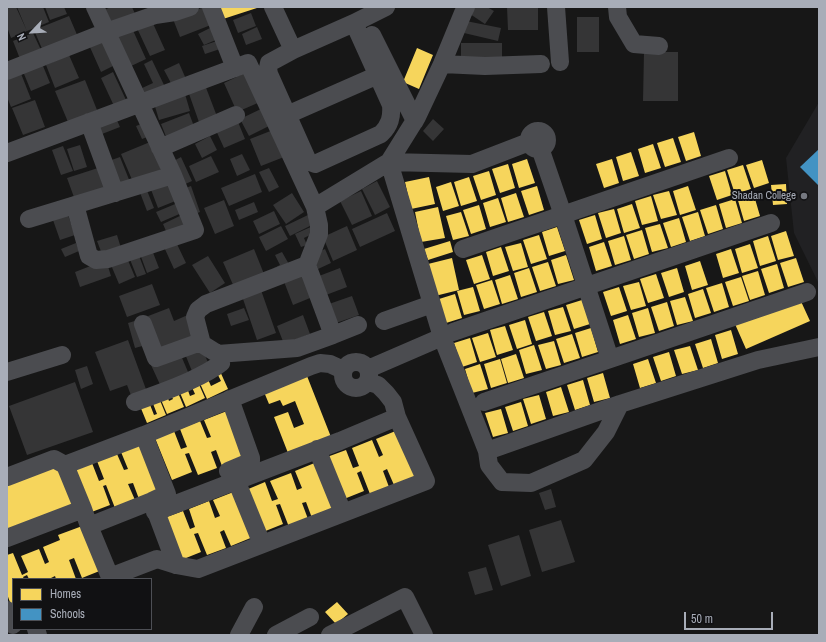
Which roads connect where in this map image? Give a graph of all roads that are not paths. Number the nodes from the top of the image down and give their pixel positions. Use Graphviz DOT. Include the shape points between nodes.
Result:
graph roads {
  1 [pos="95,7"];
  2 [pos="211,7"];
  3 [pos="273,7"];
  4 [pos="386,7"];
  5 [pos="556,7"];
  6 [pos="617,7"];
  7 [pos="184,8"];
  8 [pos="461,9"];
  9 [pos="359,20"];
  10 [pos="106,32"];
  11 [pos="659,46"];
  12 [pos="293,50"];
  13 [pos="560,62"];
  14 [pos="442,64"];
  15 [pos="542,64"];
  16 [pos="235,68"];
  17 [pos="7,71"];
  18 [pos="378,75"];
  19 [pos="140,103"];
  20 [pos="236,115"];
  21 [pos="287,115"];
  22 [pos="415,121"];
  23 [pos="89,122"];
  24 [pos="160,148"];
  25 [pos="7,153"];
  26 [pos="729,158"];
  27 [pos="389,162"];
  28 [pos="173,175"];
  29 [pos="115,192"];
  30 [pos="75,205"];
  31 [pos="315,207"];
  32 [pos="563,215"];
  33 [pos="29,219"];
  34 [pos="771,223"];
  35 [pos="463,250"];
  36 [pos="307,265"];
  37 [pos="586,286"];
  38 [pos="807,292"];
  39 [pos="432,304"];
  40 [pos="384,321"];
  41 [pos="143,324"];
  42 [pos="358,325"];
  43 [pos="448,334"];
  44 [pos="333,335"];
  45 [pos="202,344"];
  46 [pos="819,347"];
  47 [pos="218,354"];
  48 [pos="62,355"];
  49 [pos="610,359"];
  50 [pos="7,372"];
  51 [pos="368,375"];
  52 [pos="230,399"];
  53 [pos="135,402"];
  54 [pos="484,402"];
  55 [pos="620,404"];
  56 [pos="397,417"];
  57 [pos="144,435"];
  58 [pos="317,449"];
  59 [pos="487,451"];
  60 [pos="65,465"];
  61 [pos="7,477"];
  62 [pos="236,480"];
  63 [pos="158,503"];
  64 [pos="343,513"];
  65 [pos="86,518"];
  66 [pos="7,538"];
  67 [pos="262,544"];
  68 [pos="7,552"];
  69 [pos="176,565"];
  70 [pos="107,578"];
  71 [pos="254,607"];
  72 [pos="7,610"];
  73 [pos="310,617"];
  74 [pos="12,622"];
  75 [pos="239,635"];
  76 [pos="276,635"];
  77 [pos="330,635"];
  78 [pos="424,635"];
  1 -- 10 [label="street"];
  2 -- 16 [label="street"];
  3 -- 12 [label="street"];
  4 -- 9 [label="street"];
  5 -- 13 [label="street"];
  6 -- 11 [label="street" via="618,17 634,44"];
  7 -- 10 [label="street"];
  8 -- 14 [label="street"];
  9 -- 12 [label="street"];
  9 -- 18 [label="street"];
  9 -- 22 [label="street"];
  10 -- 17 [label="street"];
  10 -- 19 [label="street"];
  12 -- 21 [label="street" via="269,63 268,68"];
  14 -- 15 [label="street"];
  14 -- 22 [label="street"];
  16 -- 19 [label="street"];
  16 -- 31 [label="street" via="248,63"];
  18 -- 21 [label="street"];
  18 -- 21 [label="street" via="391,105 391,121 386,129 381,134 315,164 307,159"];
  19 -- 23 [label="street"];
  19 -- 24 [label="street"];
  20 -- 24 [label="street"];
  22 -- 27 [label="street"];
  23 -- 25 [label="street"];
  23 -- 29 [label="street"];
  24 -- 28 [label="street"];
  26 -- 32 [label="street"];
  27 -- 31 [label="street"];
  27 -- 32 [label="street" via="472,164 535,145"];
  27 -- 39 [label="street"];
  28 -- 29 [label="street"];
  28 -- 30 [label="street" via="195,230 108,259 96,260 89,256"];
  29 -- 30 [label="street"];
  30 -- 33 [label="street"];
  31 -- 36 [label="street" via="319,234"];
  32 -- 35 [label="street"];
  32 -- 37 [label="street"];
  34 -- 37 [label="street"];
  36 -- 44 [label="street"];
  36 -- 45 [label="street" via="206,304 198,310 195,317"];
  37 -- 43 [label="street"];
  37 -- 49 [label="street"];
  38 -- 49 [label="street"];
  39 -- 40 [label="street"];
  39 -- 43 [label="street"];
  41 -- 45 [label="street" via="156,358 195,344"];
  42 -- 44 [label="street"];
  43 -- 51 [label="street"];
  43 -- 59 [label="street"];
  44 -- 47 [label="street" via="297,348"];
  45 -- 47 [label="street"];
  46 -- 55 [label="street" via="758,360"];
  47 -- 53 [label="street" via="221,363 206,374"];
  48 -- 50 [label="street"];
  49 -- 54 [label="street"];
  51 -- 52 [label="street" via="363,388 354,389 347,386 343,379 343,370 320,363"];
  51 -- 56 [label="street" via="393,402"];
  52 -- 57 [label="street"];
  52 -- 63 [label="street" via="251,461"];
  55 -- 59 [label="street"];
  55 -- 59 [label="street" via="606,432 584,460 531,483 502,482 489,465"];
  56 -- 58 [label="street"];
  56 -- 64 [label="street" via="426,481"];
  57 -- 60 [label="street"];
  57 -- 63 [label="street"];
  58 -- 62 [label="street"];
  58 -- 64 [label="street"];
  60 -- 61 [label="street" via="54,459"];
  60 -- 65 [label="street"];
  62 -- 63 [label="street"];
  62 -- 67 [label="street"];
  63 -- 65 [label="street"];
  63 -- 69 [label="street"];
  64 -- 67 [label="street"];
  65 -- 66 [label="street"];
  65 -- 68 [label="street"];
  65 -- 70 [label="street"];
  67 -- 69 [label="street" via="198,569"];
  69 -- 70 [label="street" via="157,559"];
  71 -- 75 [label="street"];
  72 -- 74 [label="street"];
  73 -- 76 [label="street"];
  77 -- 78 [label="street" via="405,597"];
}
